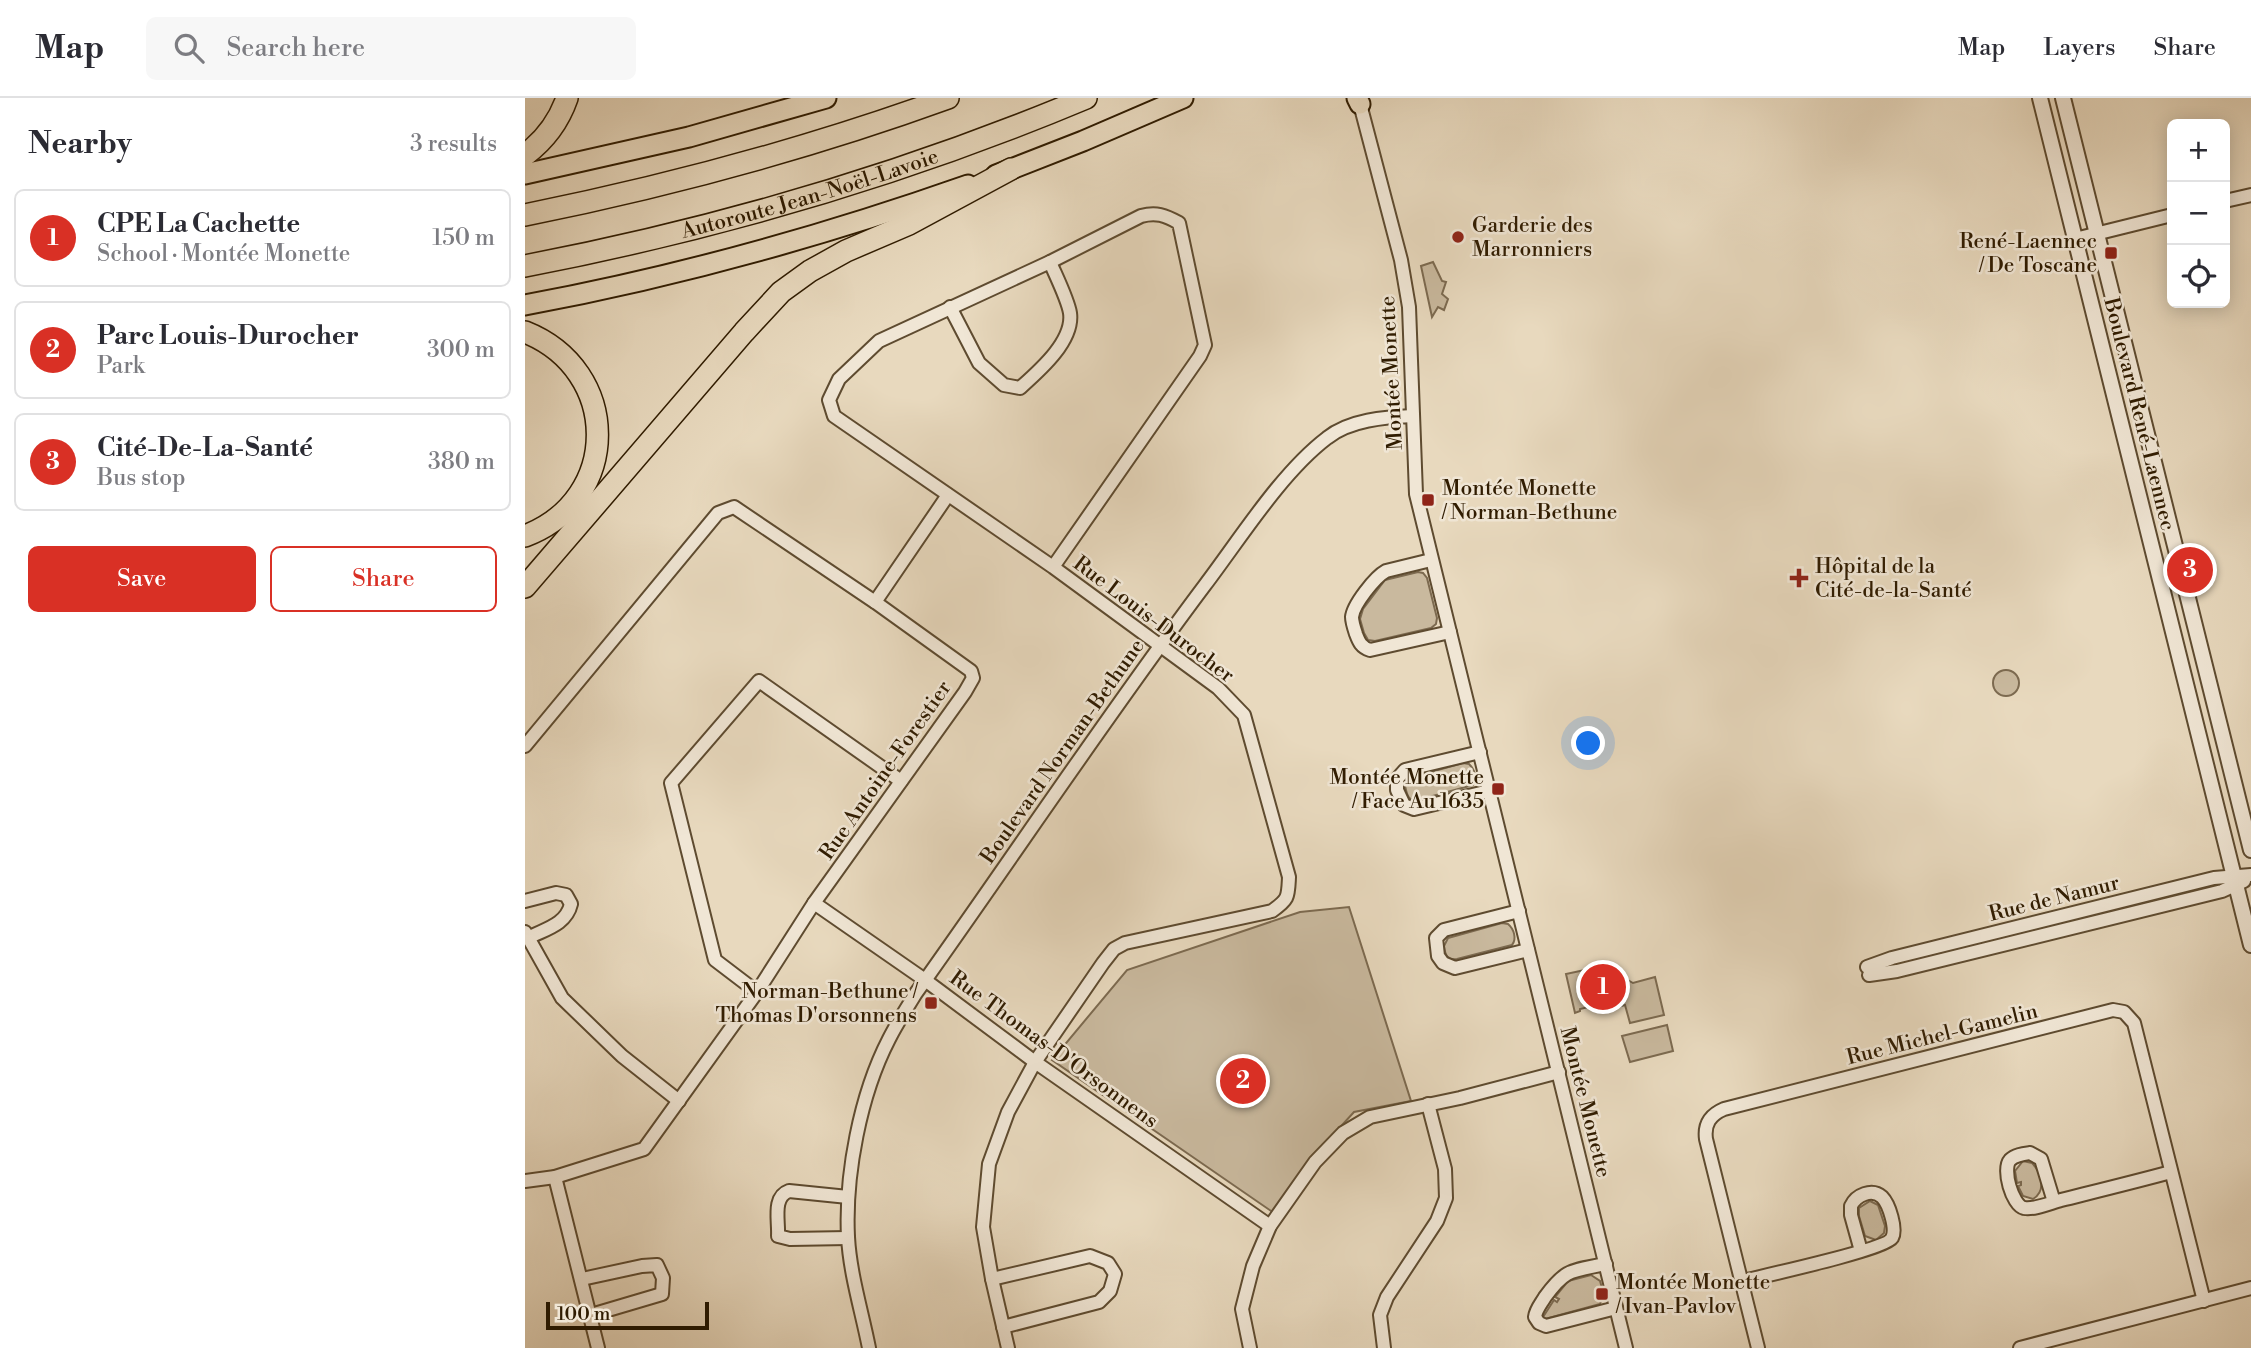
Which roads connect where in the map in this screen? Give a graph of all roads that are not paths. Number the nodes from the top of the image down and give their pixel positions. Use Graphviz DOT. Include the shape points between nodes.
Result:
graph roads {
  1 [pos="567,98"];
  2 [pos="826,98"];
  3 [pos="948,98"];
  4 [pos="1086,98"];
  5 [pos="1183,98"];
  6 [pos="2040,98"];
  7 [pos="2063,98"];
  8 [pos="1359,100"];
  9 [pos="525,155"];
  10 [pos="1011,169"];
  11 [pos="525,174"];
  12 [pos="2251,195"];
  13 [pos="2230,200"];
  14 [pos="525,215"];
  15 [pos="2167,216"];
  16 [pos="2097,234"];
  17 [pos="2075,239"];
  18 [pos="1050,262"];
  19 [pos="525,266"];
  20 [pos="525,305"];
  21 [pos="950,307"];
  22 [pos="525,332"];
  23 [pos="1413,416"];
  24 [pos="948,495"];
  25 [pos="525,536"];
  26 [pos="1431,560"];
  27 [pos="1053,567"];
  28 [pos="525,587"];
  29 [pos="875,602"];
  30 [pos="1450,632"];
  31 [pos="1160,646"];
  32 [pos="525,746"];
  33 [pos="1480,752"];
  34 [pos="901,781"];
  35 [pos="1489,791"];
  36 [pos="2251,850"];
  37 [pos="2251,876"];
  38 [pos="2235,881"];
  39 [pos="525,901"];
  40 [pos="814,902"];
  41 [pos="1519,911"];
  42 [pos="526,935"];
  43 [pos="2251,944"];
  44 [pos="1528,950"];
  45 [pos="1868,971"];
  46 [pos="925,980"];
  47 [pos="757,992"];
  48 [pos="1035,1062"];
  49 [pos="1559,1072"];
  50 [pos="679,1101"];
  51 [pos="1428,1104"];
  52 [pos="2171,1172"];
  53 [pos="555,1177"];
  54 [pos="525,1181"];
  55 [pos="848,1197"];
  56 [pos="2054,1202"];
  57 [pos="1270,1226"];
  58 [pos="848,1238"];
  59 [pos="1861,1251"];
  60 [pos="1606,1264"];
  61 [pos="582,1279"];
  62 [pos="992,1279"];
  63 [pos="1743,1281"];
  64 [pos="2251,1288"];
  65 [pos="2204,1301"];
  66 [pos="1616,1308"];
  67 [pos="591,1315"];
  68 [pos="1003,1327"];
  69 [pos="2037,1346"];
  70 [pos="598,1348"];
  71 [pos="869,1348"];
  72 [pos="1008,1348"];
  73 [pos="1250,1348"];
  74 [pos="1384,1348"];
  75 [pos="1626,1348"];
  76 [pos="1758,1348"];
  77 [pos="2020,1348"];
  1 -- 9 [label="highway" via="550,131"];
  2 -- 11 [label="highway" via="689,137"];
  3 -- 14 [label="highway" via="770,156"];
  4 -- 19 [label="highway, Autoroute Jean-Noël-Lavoie" via="913,163 788,203"];
  5 -- 10 [label="highway"];
  6 -- 17 [label="street, Boulevard René-Laennec"];
  7 -- 16 [label="street, Boulevard René-Laennec"];
  8 -- 23 [label="street, Montée Monette" via="1406,287 1412,330"];
  10 -- 20 [label="highway" via="754,253"];
  10 -- 28 [label="highway" via="822,264 781,292"];
  12 -- 13 [label="street"];
  15 -- 16 [label="street"];
  16 -- 17 [label="street"];
  16 -- 36 [label="street, Boulevard René-Laennec"];
  17 -- 38 [label="street, Boulevard René-Laennec"];
  18 -- 21 [label="street, Rue Louis-Durocher"];
  18 -- 21 [label="street" via="1070,314 1066,334 1049,362 1020,387 1004,385 979,363"];
  18 -- 27 [label="street, Rue Louis-Durocher" via="1141,216 1167,216 1179,223 1205,345"];
  21 -- 24 [label="street, Rue Louis-Durocher" via="879,341 839,379 829,400 834,416"];
  22 -- 25 [label="highway" via="552,347 577,372 593,403 598,427 593,465 576,500 550,524"];
  23 -- 26 [label="street, Montée Monette" via="1415,487"];
  23 -- 31 [label="street, Boulevard Norman-Bethune" via="1356,424 1328,436 1287,476"];
  24 -- 27 [label="street, Rue Louis-Durocher"];
  24 -- 29 [label="street"];
  26 -- 30 [label="street, Montée Monette"];
  26 -- 30 [label="street" via="1379,575 1354,610 1353,623 1360,644 1370,650"];
  27 -- 31 [label="street, Rue Louis-Durocher"];
  29 -- 32 [label="street, Rue Antoine-Forestier" via="745,513 734,507 717,513"];
  29 -- 34 [label="street, Rue Antoine-Forestier" via="971,671 965,692"];
  30 -- 33 [label="street, Montée Monette"];
  31 -- 46 [label="street, Boulevard Norman-Bethune"];
  31 -- 48 [label="street, Rue Louis-Durocher" via="1218,688 1244,715 1289,877 1289,892 1286,901 1272,911 1114,949"];
  33 -- 35 [label="street, Montée Monette"];
  33 -- 35 [label="street" via="1405,770 1397,779 1398,790 1402,803 1414,809"];
  34 -- 40 [label="street, Rue Antoine-Forestier"];
  34 -- 47 [label="street" via="759,681 671,783 715,960"];
  35 -- 41 [label="street, Montée Monette"];
  37 -- 38 [label="street, Rue de Namur"];
  38 -- 43 [label="street, Boulevard René-Laennec"];
  38 -- 45 [label="street, Rue de Namur" via="2214,878 1892,958"];
  39 -- 42 [label="street" via="556,893 566,895 571,904 562,921"];
  40 -- 46 [label="street, Rue Thomas-D'Orsonnens"];
  40 -- 47 [label="street, Rue Antoine-Forestier"];
  41 -- 44 [label="street, Montée Monette"];
  41 -- 44 [label="street" via="1444,930 1436,938 1437,950 1443,964 1455,968"];
  42 -- 50 [label="street" via="562,998 622,1056"];
  44 -- 49 [label="street, Montée Monette"];
  46 -- 48 [label="street, Rue Thomas-D'Orsonnens"];
  46 -- 55 [label="street, Boulevard Norman-Bethune" via="888,1041 867,1091"];
  47 -- 50 [label="street, Rue Antoine-Forestier"];
  48 -- 57 [label="street, Rue Thomas-D'Orsonnens"];
  48 -- 62 [label="street, Rue Louis-Durocher" via="1008,1112 989,1164 983,1227"];
  49 -- 51 [label="street"];
  49 -- 60 [label="street, Montée Monette"];
  50 -- 53 [label="street, Rue Antoine-Forestier" via="645,1149"];
  51 -- 57 [label="street" via="1370,1117 1343,1133 1315,1162"];
  51 -- 74 [label="street" via="1446,1198 1437,1221 1387,1297 1380,1315"];
  52 -- 56 [label="street"];
  52 -- 63 [label="street, Rue Michel-Gamelin" via="2134,1023 2116,1010 2090,1016 1717,1112 1709,1120 1706,1135"];
  52 -- 65 [label="street, Rue Michel-Gamelin"];
  53 -- 54 [label="street, Rue Antoine-Forestier"];
  53 -- 61 [label="street"];
  55 -- 58 [label="street, Boulevard Norman-Bethune"];
  55 -- 58 [label="street" via="789,1191 778,1200 778,1236"];
  56 -- 56 [label="street" via="2041,1159 2030,1153 2012,1158 2007,1170 2018,1205 2028,1208"];
  57 -- 73 [label="street" via="1252,1266 1242,1309"];
  58 -- 71 [label="street, Boulevard Norman-Bethune"];
  59 -- 59 [label="street" via="1886,1243 1893,1235 1887,1205 1876,1194 1859,1196 1851,1206"];
  59 -- 63 [label="street"];
  60 -- 66 [label="street, Montée Monette"];
  60 -- 66 [label="street" via="1562,1276 1535,1317 1546,1326"];
  61 -- 67 [label="street"];
  61 -- 67 [label="street" via="657,1265 663,1278 662,1294"];
  62 -- 68 [label="street, Rue Louis-Durocher"];
  62 -- 68 [label="street" via="1090,1256 1108,1263 1115,1274 1110,1291 1100,1302"];
  63 -- 76 [label="street, Rue Michel-Gamelin"];
  64 -- 65 [label="street"];
  65 -- 69 [label="street"];
  66 -- 75 [label="street, Montée Monette"];
  67 -- 70 [label="street"];
  68 -- 72 [label="street, Rue Louis-Durocher"];
  69 -- 77 [label="street"];
}
